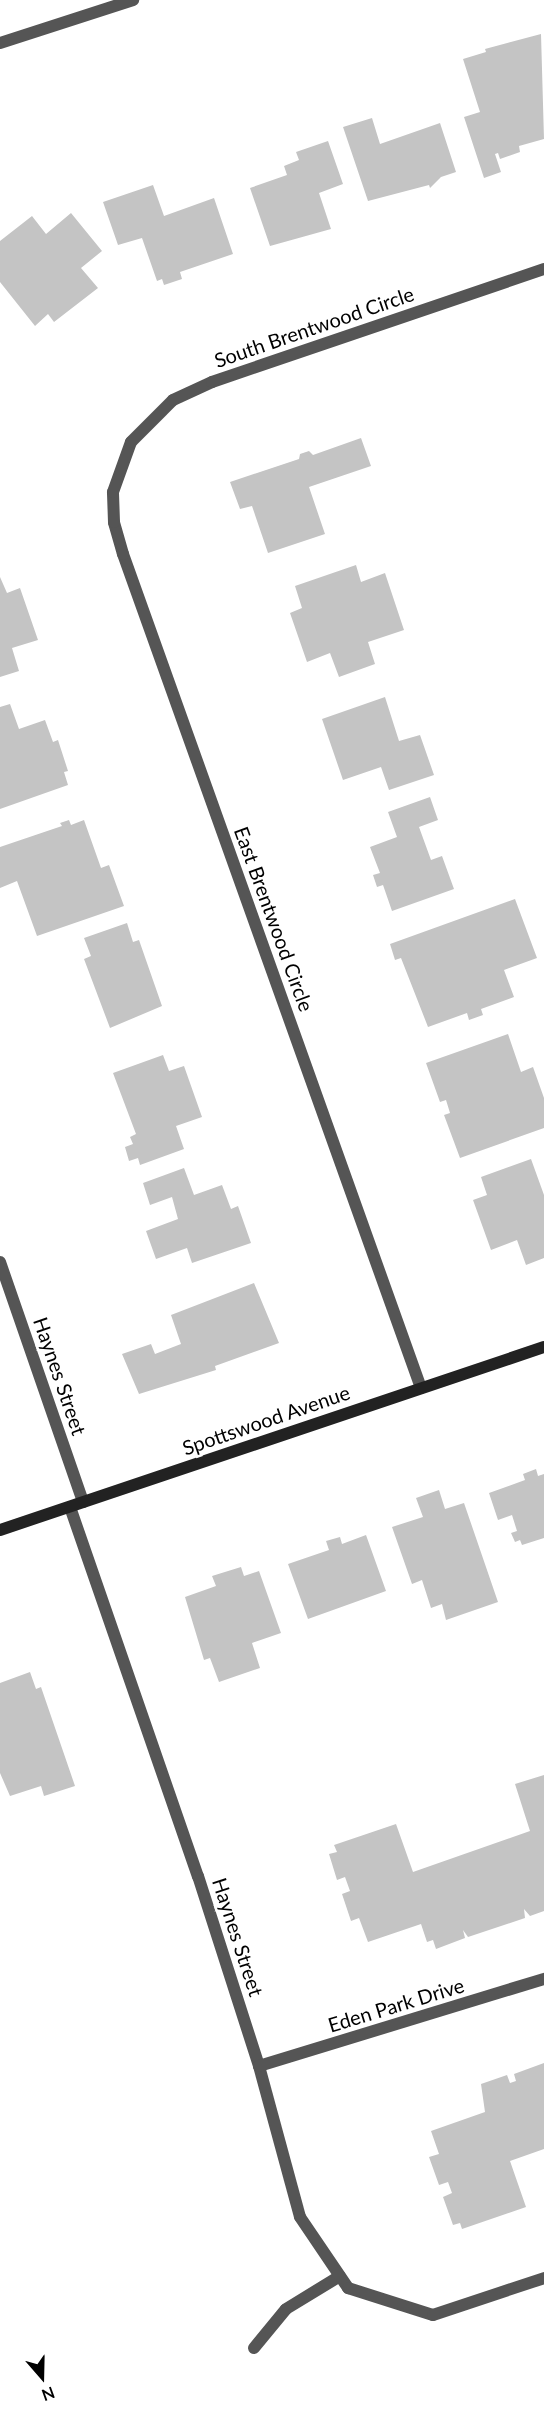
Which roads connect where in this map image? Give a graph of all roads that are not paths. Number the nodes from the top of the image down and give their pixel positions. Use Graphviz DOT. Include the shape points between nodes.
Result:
graph roads {
  1 [pos="133,0"];
  2 [pos="0,43"];
  3 [pos="544,269"];
  4 [pos="122,459"];
  5 [pos="0,1262"];
  6 [pos="544,1347"];
  7 [pos="421,1388"];
  8 [pos="83,1502"];
  9 [pos="70,1507"];
  10 [pos="0,1530"];
  11 [pos="544,1979"];
  12 [pos="259,2066"];
  13 [pos="340,2276"];
  14 [pos="544,2278"];
  15 [pos="254,2348"];
  1 -- 2 [label="street"];
  3 -- 4 [label="street, South Brentwood Circle" via="183,395 146,423"];
  4 -- 7 [label="street, East Brentwood Circle" via="113,492 114,522 123,554"];
  5 -- 8 [label="street, Haynes Street"];
  6 -- 7 [label="street, Spottswood Avenue"];
  7 -- 8 [label="street, Spottswood Avenue"];
  8 -- 9 [label="street, Spottswood Avenue"];
  9 -- 10 [label="street, Spottswood Avenue"];
  9 -- 12 [label="street, Haynes Street" via="198,1876"];
  11 -- 12 [label="street, Eden Park Drive"];
  12 -- 13 [label="street, Haynes Street" via="300,2217"];
  13 -- 14 [label="street, Haynes Street" via="348,2289 433,2315"];
  13 -- 15 [label="street" via="286,2309"];
}
